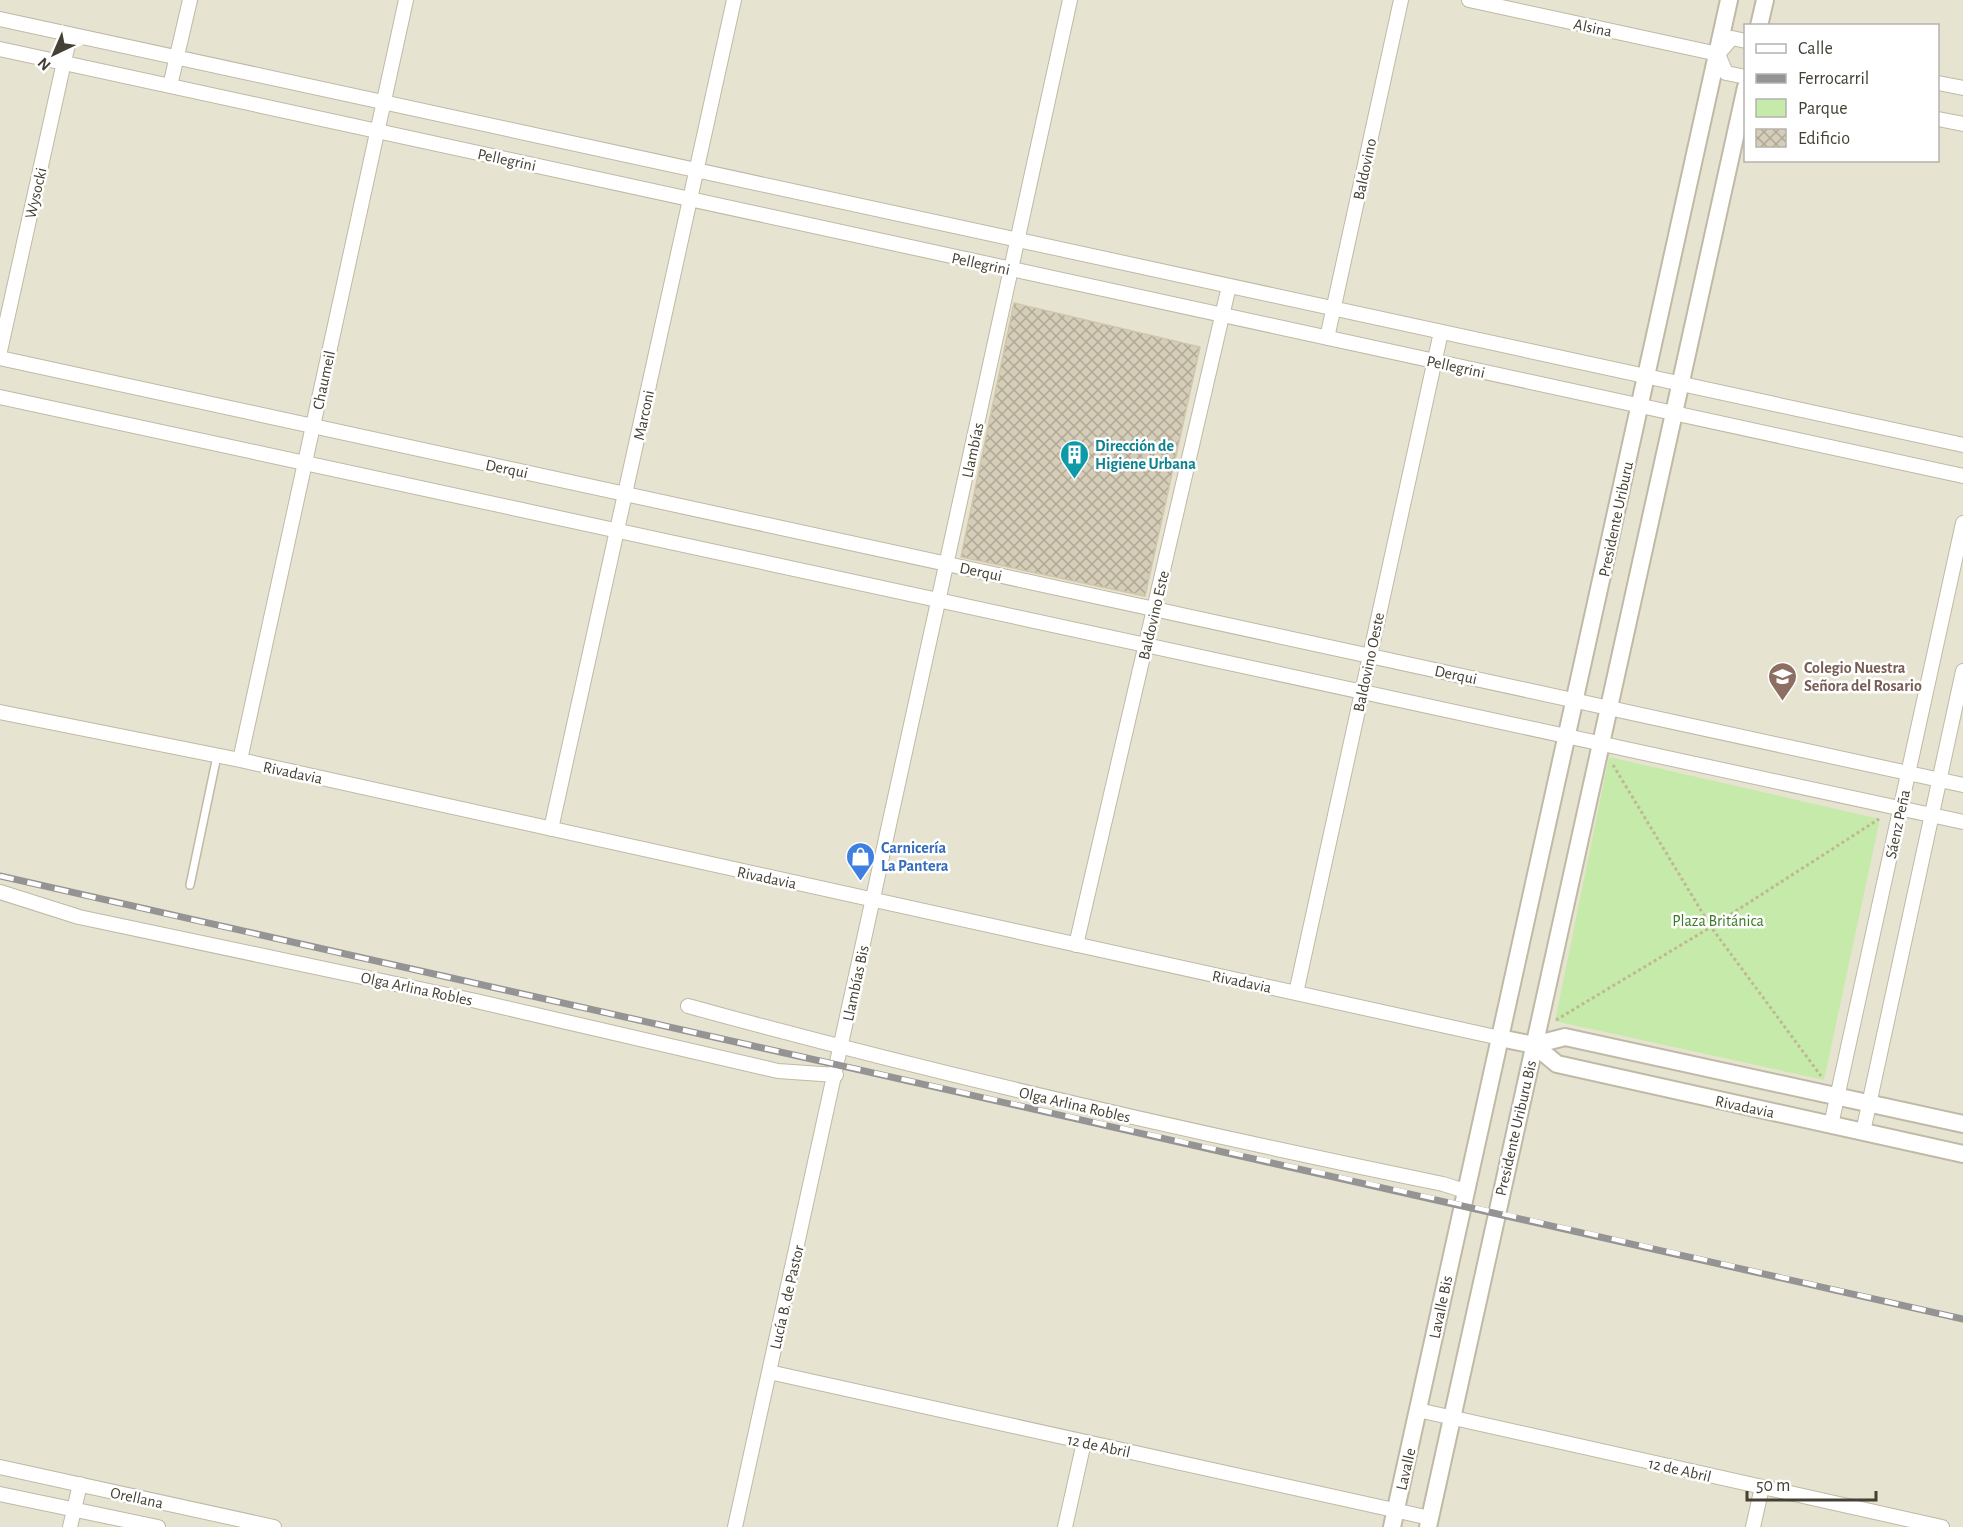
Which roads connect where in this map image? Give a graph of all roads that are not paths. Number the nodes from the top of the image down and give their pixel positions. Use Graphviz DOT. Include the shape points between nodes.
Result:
graph roads {
  1 [pos="190,0"];
  2 [pos="406,0"];
  3 [pos="734,0"];
  4 [pos="1070,0"];
  5 [pos="1401,0"];
  6 [pos="1469,0"];
  7 [pos="1729,0"];
  8 [pos="1765,0"];
  9 [pos="0,19"];
  10 [pos="1759,24"];
  11 [pos="70,34"];
  12 [pos="1744,41"];
  13 [pos="0,49"];
  14 [pos="1718,54"];
  15 [pos="177,58"];
  16 [pos="64,63"];
  17 [pos="1744,77"];
  18 [pos="1939,83"];
  19 [pos="171,86"];
  20 [pos="1963,88"];
  21 [pos="1744,96"];
  22 [pos="384,102"];
  23 [pos="1939,119"];
  24 [pos="1963,124"];
  25 [pos="377,131"];
  26 [pos="697,170"];
  27 [pos="690,199"];
  28 [pos="1018,240"];
  29 [pos="1011,269"];
  30 [pos="1229,286"];
  31 [pos="1333,309"];
  32 [pos="1222,315"];
  33 [pos="1441,332"];
  34 [pos="1327,338"];
  35 [pos="0,351"];
  36 [pos="0,358"];
  37 [pos="1435,361"];
  38 [pos="1646,376"];
  39 [pos="1680,384"];
  40 [pos="0,397"];
  41 [pos="1640,406"];
  42 [pos="1673,413"];
  43 [pos="313,426"];
  44 [pos="1963,445"];
  45 [pos="305,463"];
  46 [pos="1963,476"];
  47 [pos="625,494"];
  48 [pos="1963,523"];
  49 [pos="617,531"];
  50 [pos="947,564"];
  51 [pos="939,601"];
  52 [pos="1154,609"];
  53 [pos="1146,645"];
  54 [pos="1370,656"];
  55 [pos="1963,671"];
  56 [pos="1362,692"];
  57 [pos="1575,700"];
  58 [pos="1608,708"];
  59 [pos="0,712"];
  60 [pos="1566,736"];
  61 [pos="1605,751"];
  62 [pos="217,756"];
  63 [pos="240,760"];
  64 [pos="1908,773"];
  65 [pos="1939,780"];
  66 [pos="1963,785"];
  67 [pos="1901,809"];
  68 [pos="1932,815"];
  69 [pos="1963,822"];
  70 [pos="551,829"];
  71 [pos="190,885"];
  72 [pos="0,892"];
  73 [pos="873,900"];
  74 [pos="1076,945"];
  75 [pos="1296,993"];
  76 [pos="688,1006"];
  77 [pos="1500,1038"];
  78 [pos="1534,1045"];
  79 [pos="840,1048"];
  80 [pos="837,1071"];
  81 [pos="1838,1097"];
  82 [pos="1869,1104"];
  83 [pos="1963,1124"];
  84 [pos="1832,1125"];
  85 [pos="1863,1132"];
  86 [pos="1963,1154"];
  87 [pos="1464,1197"];
  88 [pos="769,1372"];
  89 [pos="1418,1410"];
  90 [pos="1452,1418"];
  91 [pos="1084,1442"];
  92 [pos="0,1467"];
  93 [pos="80,1484"];
  94 [pos="1762,1487"];
  95 [pos="0,1494"];
  96 [pos="74,1510"];
  97 [pos="1394,1519"];
  98 [pos="1429,1522"];
  99 [pos="70,1527"];
  100 [pos="158,1527"];
  101 [pos="274,1527"];
  102 [pos="735,1527"];
  103 [pos="1065,1527"];
  104 [pos="1753,1527"];
  105 [pos="1942,1527"];
  1 -- 15 [label="street"];
  2 -- 22 [label="street, Chaumeil"];
  3 -- 26 [label="street, Marconi"];
  4 -- 28 [label="street, Llambías"];
  5 -- 31 [label="street, Baldovino"];
  6 -- 14 [label="street, Alsina"];
  7 -- 14 [label="street, Presidente Uriburu"];
  8 -- 10 [label="street"];
  9 -- 11 [label="street, Pellegrini"];
  11 -- 15 [label="street, Pellegrini"];
  11 -- 16 [label="street, Wysocki"];
  12 -- 14 [label="street" via="1732,38"];
  13 -- 16 [label="street, Pellegrini"];
  14 -- 17 [label="street" via="1726,73"];
  14 -- 38 [label="street, Presidente Uriburu"];
  15 -- 19 [label="street"];
  15 -- 22 [label="street, Pellegrini"];
  16 -- 19 [label="street, Pellegrini"];
  16 -- 35 [label="street, Wysocki"];
  18 -- 20 [label="street"];
  19 -- 25 [label="street, Pellegrini"];
  21 -- 39 [label="street, Presidente Uriburu"];
  22 -- 25 [label="street, Chaumeil"];
  22 -- 26 [label="street, Pellegrini"];
  23 -- 24 [label="street"];
  25 -- 27 [label="street, Pellegrini"];
  25 -- 43 [label="street, Chaumeil"];
  26 -- 27 [label="street, Marconi"];
  26 -- 28 [label="street, Pellegrini"];
  27 -- 29 [label="street, Pellegrini"];
  27 -- 47 [label="street, Marconi"];
  28 -- 29 [label="street, Llambías"];
  28 -- 30 [label="street, Pellegrini"];
  29 -- 32 [label="street, Pellegrini"];
  29 -- 50 [label="street, Llambías"];
  30 -- 31 [label="street, Pellegrini"];
  30 -- 32 [label="street, Baldovino Este"];
  31 -- 33 [label="street, Pellegrini"];
  31 -- 34 [label="street, Baldovino"];
  32 -- 34 [label="street, Pellegrini"];
  32 -- 52 [label="street, Baldovino Este"];
  33 -- 37 [label="street, Baldovino Oeste"];
  33 -- 38 [label="street, Pellegrini"];
  34 -- 37 [label="street, Pellegrini"];
  36 -- 43 [label="street, Derqui"];
  37 -- 41 [label="street, Pellegrini"];
  37 -- 54 [label="street, Baldovino Oeste"];
  38 -- 39 [label="street, Pellegrini"];
  38 -- 41 [label="street, Presidente Uriburu"];
  39 -- 42 [label="street, Presidente Uriburu"];
  39 -- 44 [label="street, Pellegrini"];
  40 -- 45 [label="street"];
  41 -- 42 [label="street, Pellegrini"];
  41 -- 57 [label="street, Presidente Uriburu"];
  42 -- 46 [label="street, Pellegrini"];
  42 -- 58 [label="street, Presidente Uriburu"];
  43 -- 45 [label="street, Chaumeil"];
  43 -- 47 [label="street, Derqui"];
  45 -- 49 [label="street"];
  45 -- 63 [label="street, Chaumeil"];
  47 -- 49 [label="street, Marconi"];
  47 -- 50 [label="street, Derqui"];
  48 -- 64 [label="street, Sáenz Peña"];
  49 -- 51 [label="street"];
  49 -- 70 [label="street, Marconi"];
  50 -- 51 [label="street, Llambías"];
  50 -- 52 [label="street, Derqui"];
  51 -- 53 [label="street"];
  51 -- 73 [label="street, Llambías"];
  52 -- 53 [label="street, Baldovino Este"];
  52 -- 54 [label="street, Derqui"];
  53 -- 56 [label="street"];
  53 -- 74 [label="street, Baldovino Este"];
  54 -- 56 [label="street, Baldovino Oeste"];
  54 -- 57 [label="street, Derqui"];
  55 -- 65 [label="street, Sáenz Peña"];
  56 -- 60 [label="street"];
  56 -- 75 [label="street, Baldovino Oeste"];
  57 -- 58 [label="street, Derqui"];
  57 -- 60 [label="street, Presidente Uriburu"];
  58 -- 61 [label="street, Presidente Uriburu"];
  58 -- 64 [label="street, Derqui"];
  59 -- 62 [label="street, Rivadavia"];
  60 -- 61 [label="street"];
  60 -- 77 [label="street, Presidente Uriburu"];
  61 -- 67 [label="street"];
  61 -- 78 [label="street, Presidente Uriburu"];
  62 -- 63 [label="street, Rivadavia"];
  62 -- 71 [label="lane"];
  63 -- 70 [label="street, Rivadavia"];
  64 -- 65 [label="street, Derqui"];
  64 -- 67 [label="street, Sáenz Peña"];
  65 -- 66 [label="street, Derqui"];
  65 -- 68 [label="street, Sáenz Peña"];
  67 -- 68 [label="street"];
  67 -- 81 [label="street, Sáenz Peña"];
  68 -- 69 [label="street"];
  68 -- 82 [label="street, Sáenz Peña"];
  70 -- 73 [label="street, Rivadavia"];
  72 -- 80 [label="street, Olga Arlina Robles" via="79,916 778,1071"];
  73 -- 74 [label="street, Rivadavia"];
  73 -- 79 [label="street, Llambías Bis"];
  74 -- 75 [label="street, Rivadavia"];
  75 -- 77 [label="street, Rivadavia"];
  76 -- 79 [label="street, Olga Arlina Robles"];
  77 -- 78 [label="street, Rivadavia"];
  77 -- 87 [label="street"];
  78 -- 81 [label="street, Rivadavia" via="1565,1037"];
  78 -- 84 [label="street, Rivadavia" via="1557,1064"];
  78 -- 90 [label="street, Presidente Uriburu Bis"];
  79 -- 80 [label="street, Llambías Bis"];
  79 -- 87 [label="street, Olga Arlina Robles" via="1229,1140 1443,1184"];
  80 -- 88 [label="street, Lucía B. de Pastor"];
  81 -- 82 [label="street, Rivadavia"];
  81 -- 84 [label="street, Sáenz Peña"];
  82 -- 83 [label="street, Rivadavia"];
  82 -- 85 [label="street, Sáenz Peña"];
  84 -- 85 [label="street, Rivadavia"];
  85 -- 86 [label="street, Rivadavia"];
  87 -- 89 [label="street, Lavalle Bis"];
  88 -- 91 [label="street, 12 de Abril"];
  88 -- 102 [label="street, Lucía B. de Pastor"];
  89 -- 90 [label="street, 12 de Abril"];
  89 -- 97 [label="street, Lavalle"];
  90 -- 94 [label="street, 12 de Abril"];
  90 -- 98 [label="street"];
  91 -- 97 [label="street, 12 de Abril"];
  91 -- 103 [label="street"];
  92 -- 93 [label="street, Orellana"];
  93 -- 96 [label="street"];
  93 -- 101 [label="street, Orellana"];
  94 -- 104 [label="street"];
  94 -- 105 [label="street, 12 de Abril"];
  95 -- 96 [label="street, Orellana"];
  96 -- 99 [label="street"];
  96 -- 100 [label="street, Orellana"];
  97 -- 98 [label="street, 12 de Abril"];
}
